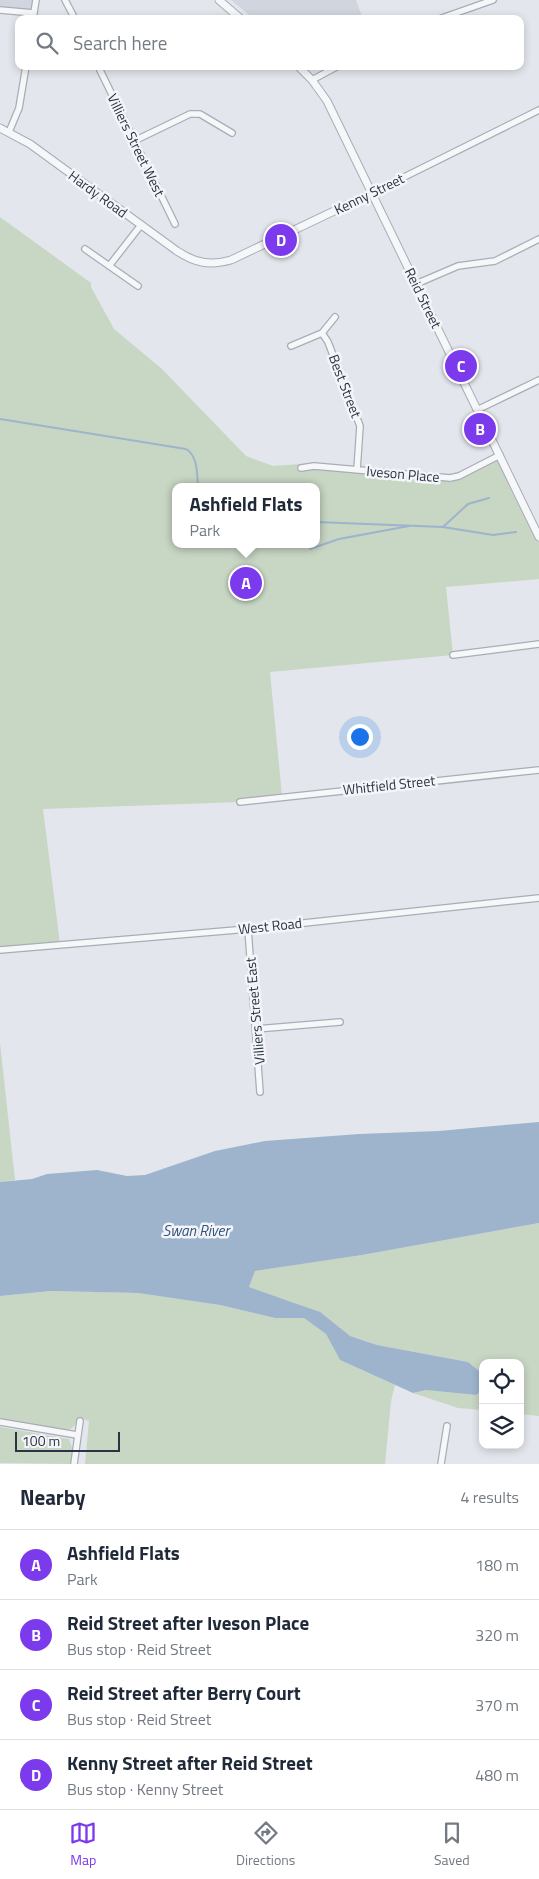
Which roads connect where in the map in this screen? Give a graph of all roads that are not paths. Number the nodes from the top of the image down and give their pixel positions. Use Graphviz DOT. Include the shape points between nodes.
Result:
graph roads {
  1 [pos="36,0"];
  2 [pos="66,0"];
  3 [pos="218,0"];
  4 [pos="493,0"];
  5 [pos="0,10"];
  6 [pos="28,15"];
  7 [pos="34,15"];
  8 [pos="73,15"];
  9 [pos="236,15"];
  10 [pos="450,15"];
  11 [pos="25,70"];
  12 [pos="100,70"];
  13 [pos="302,70"];
  14 [pos="331,70"];
  15 [pos="312,80"];
  16 [pos="539,110"];
  17 [pos="0,128"];
  18 [pos="9,132"];
  19 [pos="232,132"];
  20 [pos="134,141"];
  21 [pos="372,192"];
  22 [pos="175,224"];
  23 [pos="141,225"];
  24 [pos="539,238"];
  25 [pos="85,249"];
  26 [pos="195,261"];
  27 [pos="109,266"];
  28 [pos="416,284"];
  29 [pos="138,286"];
  30 [pos="335,317"];
  31 [pos="322,333"];
  32 [pos="291,346"];
  33 [pos="539,380"];
  34 [pos="478,410"];
  35 [pos="500,455"];
  36 [pos="301,468"];
  37 [pos="357,470"];
  38 [pos="539,537"];
  39 [pos="539,644"];
  40 [pos="453,655"];
  41 [pos="539,770"];
  42 [pos="240,802"];
  43 [pos="539,898"];
  44 [pos="248,929"];
  45 [pos="0,950"];
  46 [pos="340,1022"];
  47 [pos="256,1029"];
  48 [pos="260,1092"];
  49 [pos="80,1421"];
  50 [pos="0,1422"];
  51 [pos="447,1426"];
  52 [pos="77,1435"];
  53 [pos="74,1464"];
  54 [pos="441,1464"];
  1 -- 7 [label="street"];
  2 -- 8 [label="street"];
  3 -- 9 [label="street"];
  4 -- 10 [label="street"];
  5 -- 6 [label="street"];
  11 -- 18 [label="street" via="19,108"];
  12 -- 20 [label="street, Villiers Street West"];
  13 -- 15 [label="street, Reid Street"];
  14 -- 15 [label="street"];
  15 -- 21 [label="street, Reid Street" via="327,101"];
  16 -- 21 [label="street, Kenny Street"];
  17 -- 18 [label="street, Hardy Road"];
  18 -- 23 [label="street, Hardy Road"];
  19 -- 20 [label="street" via="200,114 190,114"];
  20 -- 22 [label="street, Villiers Street West"];
  21 -- 26 [label="street, Kenny Street" via="231,260 215,264"];
  21 -- 28 [label="street, Reid Street"];
  23 -- 26 [label="street, Hardy Road"];
  23 -- 27 [label="street"];
  24 -- 28 [label="street" via="495,261 458,266"];
  25 -- 27 [label="street"];
  27 -- 29 [label="street"];
  28 -- 34 [label="street, Reid Street"];
  30 -- 31 [label="street"];
  31 -- 32 [label="street"];
  31 -- 37 [label="street, Best Street" via="360,426"];
  33 -- 34 [label="street"];
  34 -- 35 [label="street, Reid Street"];
  35 -- 37 [label="street, Iveson Place" via="455,477"];
  35 -- 38 [label="street, Reid Street"];
  36 -- 37 [label="street, Iveson Place"];
  39 -- 40 [label="street"];
  41 -- 42 [label="street, Whitfield Street"];
  43 -- 44 [label="street, West Road"];
  44 -- 45 [label="street, West Road"];
  44 -- 47 [label="street, Villiers Street East"];
  46 -- 47 [label="street"];
  47 -- 48 [label="street, Villiers Street East"];
  49 -- 52 [label="street"];
  50 -- 52 [label="street"];
  51 -- 54 [label="street"];
  52 -- 53 [label="street"];
}
